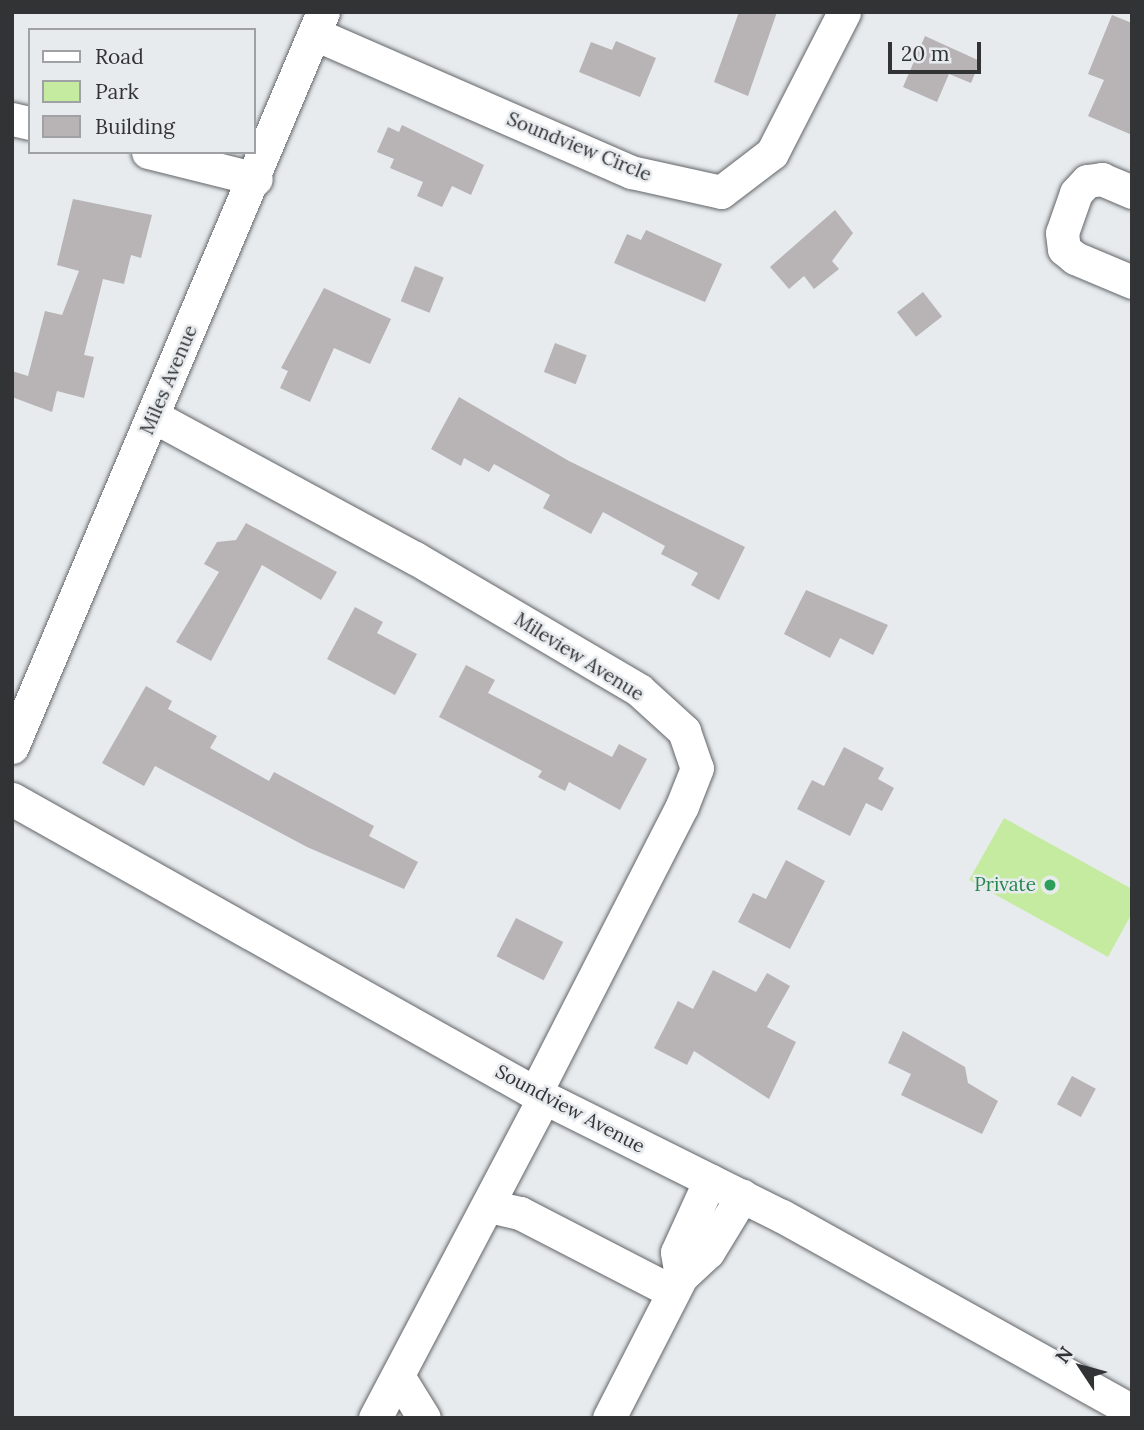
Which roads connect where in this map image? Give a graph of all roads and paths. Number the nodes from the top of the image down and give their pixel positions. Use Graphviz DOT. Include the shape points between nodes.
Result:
graph roads {
  1 [pos="844,12"];
  2 [pos="319,23"];
  3 [pos="156,154"];
  4 [pos="256,179"];
  5 [pos="1132,192"];
  6 [pos="1132,282"];
  7 [pos="153,416"];
  8 [pos="12,747"];
  9 [pos="12,799"];
  10 [pos="540,1095"];
  11 [pos="710,1180"];
  12 [pos="742,1196"];
  13 [pos="489,1206"];
  14 [pos="677,1285"];
  15 [pos="398,1376"];
  16 [pos="1132,1411"];
  17 [pos="375,1418"];
  18 [pos="424,1418"];
  19 [pos="610,1418"];
  1 -- 2 [label="street, Soundview Circle" via="772,153 721,192 631,172"];
  2 -- 4 [label="street, Miles Avenue"];
  3 -- 4 [label="street"];
  4 -- 7 [label="street, Miles Avenue"];
  5 -- 6 [label="street" via="1102,179 1087,181 1076,193 1062,233 1064,248 1075,258"];
  7 -- 8 [label="street, Miles Avenue"];
  7 -- 10 [label="street, Mileview Avenue" via="415,558 627,683 684,731 697,768 682,806"];
  9 -- 10 [label="street, Soundview Avenue"];
  10 -- 11 [label="street, Soundview Avenue"];
  10 -- 13 [label="street, Mileview Avenue"];
  11 -- 12 [label="street, Soundview Avenue"];
  11 -- 14 [label="street" via="677,1252"];
  12 -- 14 [label="street" via="708,1252"];
  12 -- 16 [label="street, Soundview Avenue"];
  13 -- 14 [label="street" via="520,1213"];
  13 -- 15 [label="street, Mileview Avenue"];
  14 -- 19 [label="street"];
  15 -- 17 [label="street, Mileview Avenue"];
  15 -- 18 [label="street"];
}
